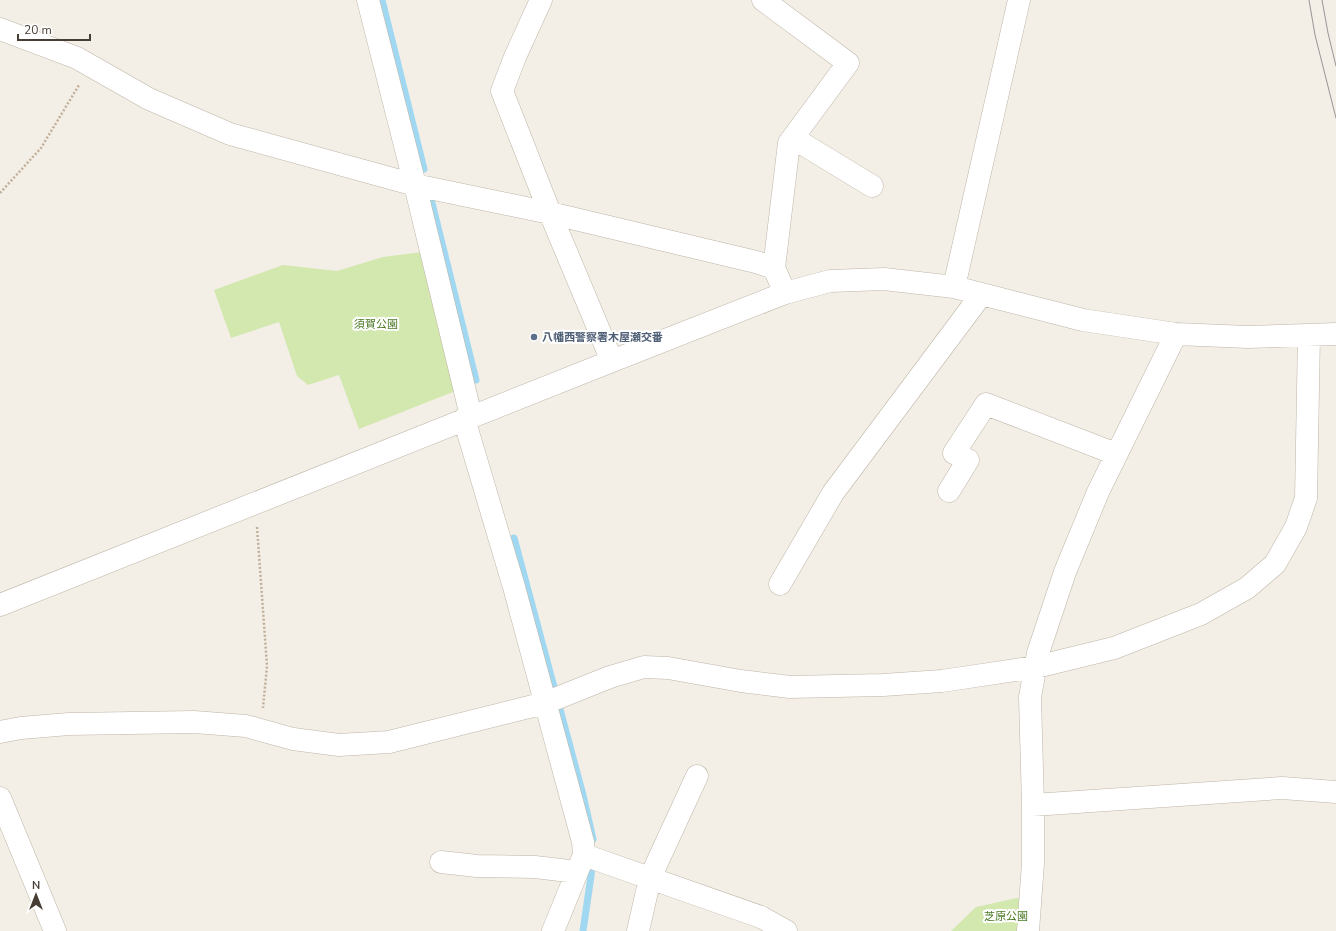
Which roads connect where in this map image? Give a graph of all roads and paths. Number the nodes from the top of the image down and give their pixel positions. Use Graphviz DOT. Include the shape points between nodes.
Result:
graph roads {
  1 [pos="368,0"];
  2 [pos="541,0"];
  3 [pos="763,0"];
  4 [pos="1019,0"];
  5 [pos="0,29"];
  6 [pos="87,64"];
  7 [pos="793,138"];
  8 [pos="415,185"];
  9 [pos="872,186"];
  10 [pos="0,193"];
  11 [pos="550,213"];
  12 [pos="774,268"];
  13 [pos="954,287"];
  14 [pos="785,293"];
  15 [pos="981,294"];
  16 [pos="1176,334"];
  17 [pos="1336,334"];
  18 [pos="1309,335"];
  19 [pos="612,361"];
  20 [pos="468,417"];
  21 [pos="1116,454"];
  22 [pos="949,491"];
  23 [pos="255,503"];
  24 [pos="780,584"];
  25 [pos="0,605"];
  26 [pos="1036,667"];
  27 [pos="553,700"];
  28 [pos="260,730"];
  29 [pos="0,732"];
  30 [pos="697,776"];
  31 [pos="1336,792"];
  32 [pos="0,798"];
  33 [pos="1033,805"];
  34 [pos="587,861"];
  35 [pos="441,862"];
  36 [pos="650,878"];
  37 [pos="56,931"];
  38 [pos="553,931"];
  39 [pos="638,931"];
  40 [pos="786,931"];
  41 [pos="1028,931"];
  1 -- 8 [label="street"];
  2 -- 11 [label="street" via="502,91"];
  3 -- 7 [label="street" via="848,63"];
  4 -- 13 [label="street"];
  5 -- 6 [label="street"];
  6 -- 8 [label="street" via="149,99 230,134"];
  6 -- 10 [label="path" via="80,83 41,148"];
  7 -- 9 [label="street"];
  7 -- 12 [label="street" via="789,143"];
  8 -- 11 [label="street"];
  8 -- 20 [label="street"];
  11 -- 12 [label="street" via="735,256"];
  11 -- 19 [label="street"];
  12 -- 14 [label="street"];
  13 -- 14 [label="street" via="884,278 830,281"];
  13 -- 15 [label="street"];
  14 -- 19 [label="street"];
  15 -- 16 [label="street" via="1083,320"];
  15 -- 24 [label="street" via="833,493"];
  16 -- 18 [label="street" via="1248,337"];
  16 -- 21 [label="street"];
  17 -- 18 [label="street"];
  18 -- 26 [label="street" via="1306,498 1296,526 1275,564 1247,588 1201,614 1114,648"];
  19 -- 20 [label="street"];
  20 -- 23 [label="street"];
  20 -- 27 [label="street" via="514,587"];
  21 -- 22 [label="street" via="986,404 954,453 968,460"];
  21 -- 26 [label="street" via="1065,572"];
  23 -- 25 [label="street"];
  23 -- 28 [label="path" via="267,666"];
  26 -- 27 [label="street" via="942,681 790,687 668,668 644,668 610,677"];
  26 -- 33 [label="street" via="1030,697"];
  27 -- 28 [label="street" via="389,742 339,745 293,739"];
  27 -- 34 [label="street"];
  28 -- 29 [label="street" via="246,726 194,722 69,724"];
  30 -- 36 [label="street"];
  31 -- 33 [label="street" via="1282,788"];
  32 -- 37 [label="street"];
  33 -- 41 [label="street" via="1033,863"];
  34 -- 35 [label="street" via="535,867 477,866"];
  34 -- 36 [label="street"];
  34 -- 38 [label="street"];
  36 -- 39 [label="street"];
  36 -- 40 [label="street" via="761,917"];
}
